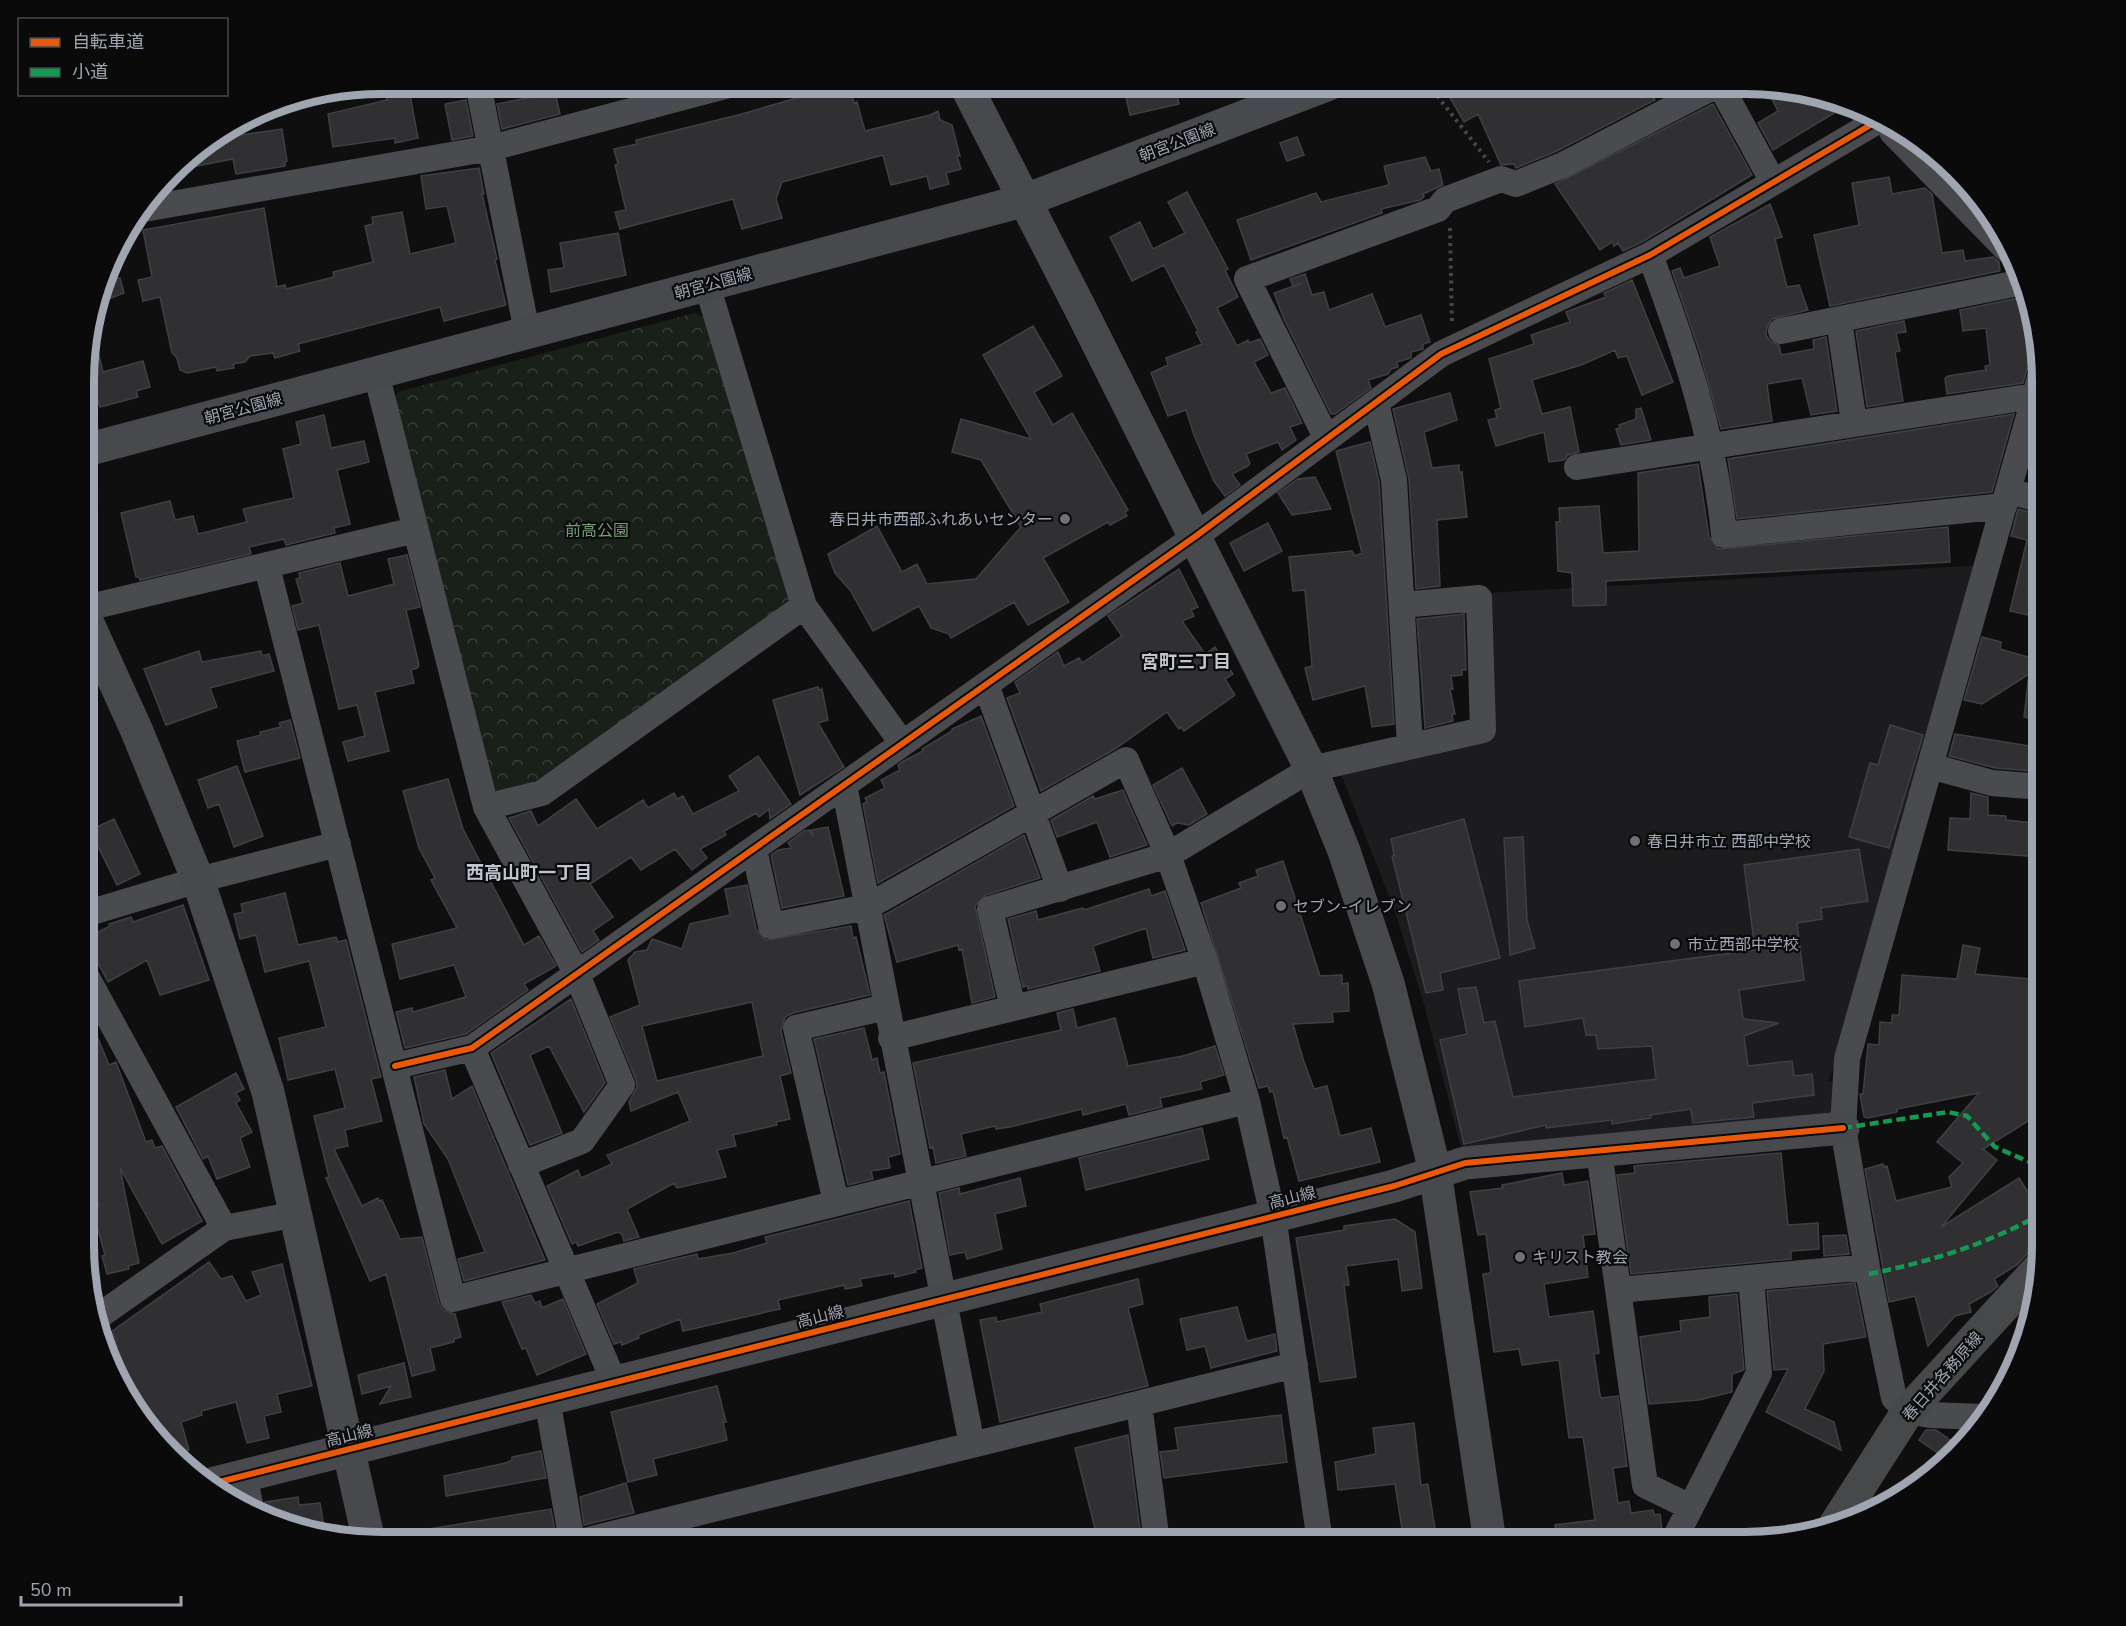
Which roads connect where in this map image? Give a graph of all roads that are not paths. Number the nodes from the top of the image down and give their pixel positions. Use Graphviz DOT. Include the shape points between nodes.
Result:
graph roads {
  1 [pos="480,94"];
  2 [pos="970,94"];
  3 [pos="1303,94"];
  4 [pos="1701,94"];
  5 [pos="1724,94"];
  6 [pos="649,95"];
  7 [pos="1872,124"];
  8 [pos="491,148"];
  9 [pos="1920,155"];
  10 [pos="1773,182"];
  11 [pos="1026,200"];
  12 [pos="154,207"];
  13 [pos="1977,214"];
  14 [pos="1650,255"];
  15 [pos="2014,284"];
  16 [pos="707,285"];
  17 [pos="1839,320"];
  18 [pos="1781,331"];
  19 [pos="527,332"];
  20 [pos="376,374"];
  21 [pos="2031,386"];
  22 [pos="1376,403"];
  23 [pos="2031,410"];
  24 [pos="1854,423"];
  25 [pos="1327,439"];
  26 [pos="1710,446"];
  27 [pos="94,448"];
  28 [pos="1576,467"];
  29 [pos="2006,499"];
  30 [pos="2031,500"];
  31 [pos="415,530"];
  32 [pos="1196,536"];
  33 [pos="267,567"];
  34 [pos="1402,605"];
  35 [pos="94,606"];
  36 [pos="804,606"];
  37 [pos="94,637"];
  38 [pos="986,685"];
  39 [pos="902,743"];
  40 [pos="1410,745"];
  41 [pos="1930,766"];
  42 [pos="1311,769"];
  43 [pos="844,785"];
  44 [pos="2031,786"];
  45 [pos="486,807"];
  46 [pos="1034,812"];
  47 [pos="338,844"];
  48 [pos="754,849"];
  49 [pos="1168,855"];
  50 [pos="198,880"];
  51 [pos="1059,889"];
  52 [pos="867,907"];
  53 [pos="94,912"];
  54 [pos="1204,961"];
  55 [pos="576,972"];
  56 [pos="94,990"];
  57 [pos="886,1007"];
  58 [pos="1013,1008"];
  59 [pos="891,1038"];
  60 [pos="472,1048"];
  61 [pos="395,1066"];
  62 [pos="1247,1101"];
  63 [pos="1843,1128"];
  64 [pos="1599,1151"];
  65 [pos="521,1165"];
  66 [pos="1435,1171"];
  67 [pos="919,1182"];
  68 [pos="836,1202"];
  69 [pos="297,1214"];
  70 [pos="1273,1216"];
  71 [pos="224,1228"];
  72 [pos="1867,1268"];
  73 [pos="566,1271"];
  74 [pos="1751,1278"];
  75 [pos="2029,1279"];
  76 [pos="1619,1290"];
  77 [pos="942,1299"];
  78 [pos="103,1313"];
  79 [pos="1295,1365"];
  80 [pos="614,1382"];
  81 [pos="547,1399"];
  82 [pos="1139,1404"];
  83 [pos="1908,1411"];
  84 [pos="1974,1417"];
  85 [pos="972,1445"];
  86 [pos="350,1449"];
  87 [pos="244,1476"];
  88 [pos="220,1482"];
  89 [pos="248,1498"];
  90 [pos="1690,1507"];
  91 [pos="1842,1514"];
  92 [pos="367,1531"];
  93 [pos="570,1532"];
  94 [pos="647,1532"];
  95 [pos="1154,1532"];
  96 [pos="1319,1532"];
  97 [pos="1489,1532"];
  98 [pos="1678,1532"];
  1 -- 8 [label="street"];
  2 -- 11 [label="street"];
  3 -- 11 [label="street, 朝宮公園線"];
  4 -- 25 [label="street" via="1563,165 1516,184 1501,179 1445,200 1438,209 1247,279"];
  5 -- 10 [label="street"];
  6 -- 8 [label="street"];
  7 -- 10 [label="street"];
  8 -- 12 [label="street"];
  8 -- 19 [label="street"];
  9 -- 13 [label="street"];
  10 -- 14 [label="street"];
  11 -- 16 [label="street, 朝宮公園線"];
  11 -- 32 [label="street"];
  14 -- 22 [label="street" via="1441,354"];
  14 -- 26 [label="street" via="1687,354"];
  15 -- 17 [label="street"];
  16 -- 19 [label="street, 朝宮公園線"];
  16 -- 36 [label="street"];
  17 -- 18 [label="street"];
  17 -- 24 [label="street"];
  19 -- 20 [label="street, 朝宮公園線"];
  20 -- 27 [label="street, 朝宮公園線"];
  20 -- 31 [label="street"];
  21 -- 24 [label="street"];
  22 -- 25 [label="street"];
  22 -- 34 [label="street" via="1394,480"];
  23 -- 29 [label="street"];
  24 -- 26 [label="street"];
  25 -- 32 [label="street"];
  26 -- 28 [label="street"];
  26 -- 29 [label="street" via="1724,535"];
  29 -- 30 [label="street"];
  29 -- 41 [label="street"];
  31 -- 33 [label="street"];
  31 -- 45 [label="street"];
  32 -- 38 [label="street"];
  32 -- 42 [label="street"];
  33 -- 35 [label="street"];
  33 -- 47 [label="street"];
  34 -- 40 [label="street"];
  34 -- 40 [label="street" via="1479,598 1483,730"];
  36 -- 39 [label="street"];
  36 -- 45 [label="street" via="542,793"];
  37 -- 50 [label="street"];
  38 -- 39 [label="street"];
  38 -- 46 [label="street"];
  39 -- 43 [label="street"];
  40 -- 42 [label="street"];
  41 -- 44 [label="street" via="1992,783"];
  41 -- 63 [label="street" via="1847,1059"];
  42 -- 49 [label="street"];
  42 -- 66 [label="street" via="1344,851 1388,982"];
  43 -- 48 [label="street"];
  43 -- 52 [label="street"];
  45 -- 55 [label="street"];
  46 -- 49 [label="street" via="1126,760"];
  46 -- 51 [label="street"];
  46 -- 52 [label="street"];
  47 -- 50 [label="street"];
  47 -- 61 [label="street"];
  48 -- 52 [label="street" via="771,926"];
  48 -- 55 [label="street"];
  49 -- 51 [label="street"];
  49 -- 54 [label="street"];
  50 -- 53 [label="street"];
  50 -- 69 [label="street" via="268,1092"];
  51 -- 58 [label="street" via="990,909"];
  52 -- 57 [label="street"];
  54 -- 58 [label="street"];
  54 -- 62 [label="street"];
  55 -- 60 [label="street"];
  55 -- 65 [label="street" via="622,1085 582,1141"];
  56 -- 71 [label="street"];
  57 -- 59 [label="street"];
  57 -- 68 [label="street" via="796,1028"];
  58 -- 59 [label="street"];
  59 -- 67 [label="street"];
  60 -- 61 [label="street"];
  60 -- 65 [label="street"];
  61 -- 73 [label="street" via="453,1299"];
  62 -- 67 [label="street"];
  62 -- 70 [label="street"];
  63 -- 64 [label="street, 高山線"];
  63 -- 72 [label="street"];
  64 -- 66 [label="street, 高山線" via="1465,1163"];
  64 -- 76 [label="street"];
  65 -- 73 [label="street"];
  66 -- 70 [label="street, 高山線" via="1394,1186"];
  66 -- 97 [label="street"];
  67 -- 68 [label="street"];
  67 -- 77 [label="street"];
  68 -- 73 [label="street"];
  69 -- 71 [label="street"];
  69 -- 86 [label="street"];
  70 -- 77 [label="street, 高山線"];
  70 -- 79 [label="street"];
  71 -- 78 [label="street"];
  72 -- 74 [label="street"];
  72 -- 83 [label="street" via="1894,1398"];
  73 -- 80 [label="street"];
  74 -- 76 [label="street"];
  74 -- 90 [label="street" via="1759,1373"];
  75 -- 83 [label="main road, 春日井各務原線"];
  76 -- 90 [label="street" via="1645,1485"];
  77 -- 80 [label="street, 高山線"];
  77 -- 85 [label="street"];
  79 -- 82 [label="street"];
  79 -- 96 [label="street"];
  80 -- 81 [label="street, 高山線"];
  81 -- 86 [label="street, 高山線"];
  81 -- 93 [label="street"];
  82 -- 85 [label="street"];
  82 -- 95 [label="street"];
  83 -- 84 [label="street"];
  83 -- 91 [label="main road, 春日井各務原線"];
  85 -- 94 [label="street"];
  86 -- 87 [label="street, 高山線"];
  86 -- 92 [label="street"];
  87 -- 88 [label="street, 高山線"];
  87 -- 89 [label="street"];
  90 -- 98 [label="street"];
}
